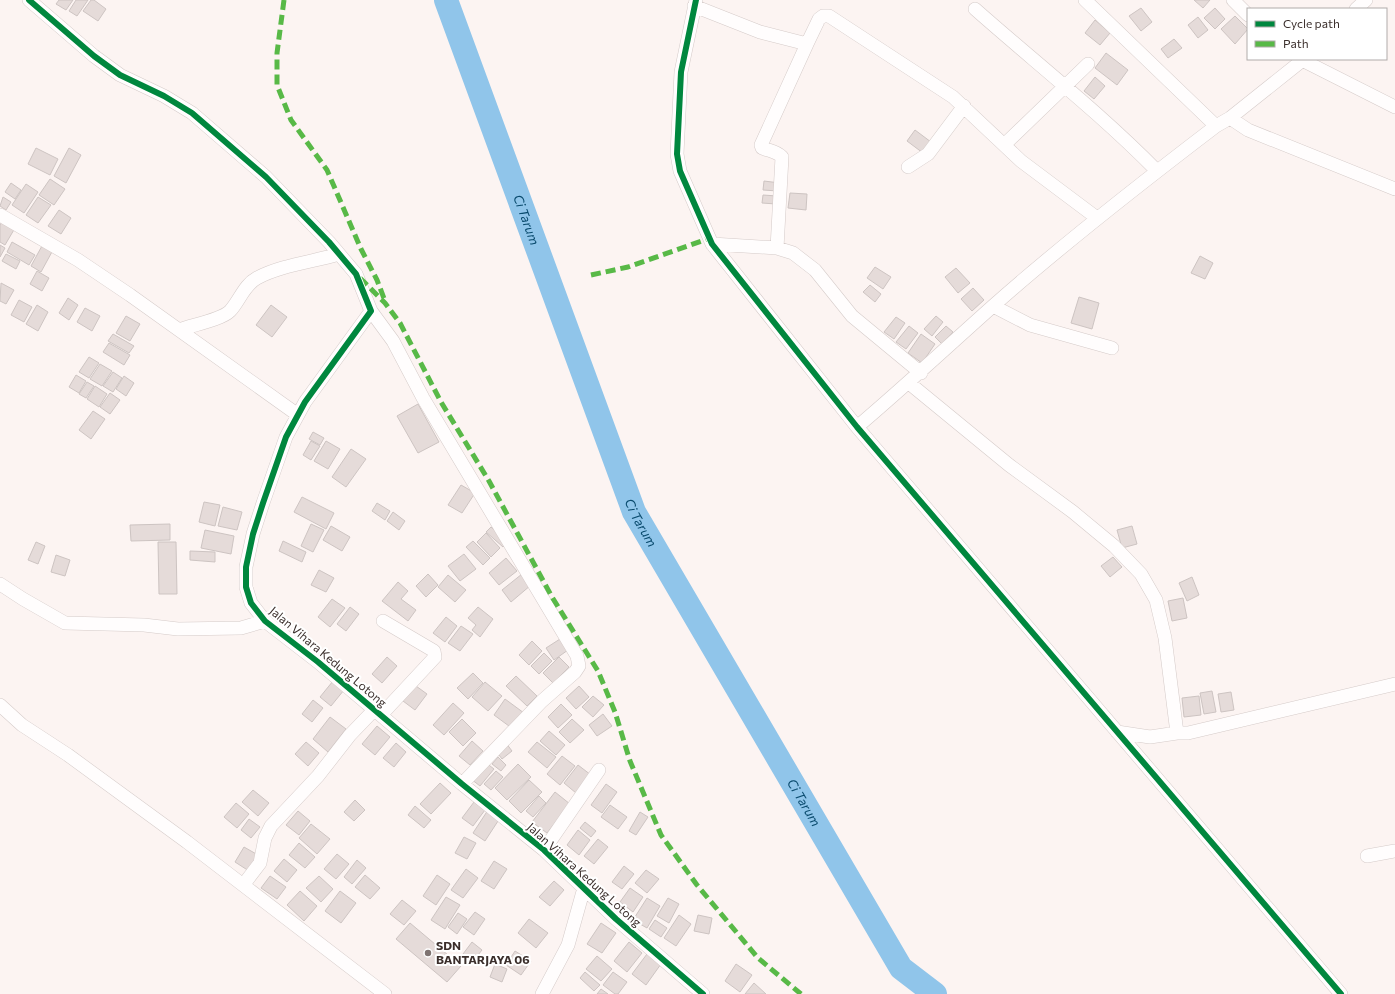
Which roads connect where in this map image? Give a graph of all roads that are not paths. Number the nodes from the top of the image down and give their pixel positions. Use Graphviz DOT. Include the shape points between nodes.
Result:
graph roads {
  1 [pos="29,0"];
  2 [pos="1085,0"];
  3 [pos="1233,0"];
  4 [pos="1366,0"];
  5 [pos="695,3"];
  6 [pos="1357,8"];
  7 [pos="975,9"];
  8 [pos="1247,14"];
  9 [pos="807,44"];
  10 [pos="1302,60"];
  11 [pos="1088,64"];
  12 [pos="1066,87"];
  13 [pos="964,106"];
  14 [pos="1395,106"];
  15 [pos="1230,118"];
  16 [pos="1216,126"];
  17 [pos="1004,145"];
  18 [pos="908,168"];
  19 [pos="1157,171"];
  20 [pos="1395,189"];
  21 [pos="0,215"];
  22 [pos="1097,218"];
  23 [pos="712,244"];
  24 [pos="777,248"];
  25 [pos="339,254"];
  26 [pos="993,306"];
  27 [pos="370,311"];
  28 [pos="179,330"];
  29 [pos="1112,348"];
  30 [pos="921,373"];
  31 [pos="909,383"];
  32 [pos="298,415"];
  33 [pos="857,427"];
  34 [pos="0,584"];
  35 [pos="265,621"];
  36 [pos="383,621"];
  37 [pos="1395,684"];
  38 [pos="0,705"];
  39 [pos="378,712"];
  40 [pos="1117,732"];
  41 [pos="1177,733"];
  42 [pos="599,770"];
  43 [pos="462,784"];
  44 [pos="544,850"];
  45 [pos="1395,851"];
  46 [pos="1367,856"];
  47 [pos="244,884"];
  48 [pos="584,888"];
  49 [pos="384,994"];
  50 [pos="542,994"];
  51 [pos="703,994"];
  52 [pos="1341,994"];
  1 -- 25 [label="street" via="120,75 192,113 266,177"];
  2 -- 16 [label="street"];
  3 -- 8 [label="street"];
  4 -- 6 [label="street"];
  5 -- 9 [label="street" via="760,32"];
  5 -- 23 [label="street" via="681,72 677,154 685,184"];
  7 -- 12 [label="street"];
  9 -- 13 [label="street" via="819,19 829,16"];
  9 -- 24 [label="street" via="761,145 762,148 777,152 782,158"];
  10 -- 14 [label="street"];
  10 -- 15 [label="street"];
  11 -- 12 [label="street"];
  12 -- 17 [label="street"];
  12 -- 19 [label="street"];
  13 -- 17 [label="street"];
  13 -- 18 [label="street" via="928,154"];
  15 -- 16 [label="street"];
  15 -- 20 [label="street" via="1248,130"];
  16 -- 19 [label="street"];
  17 -- 22 [label="street" via="1021,161"];
  19 -- 22 [label="street"];
  21 -- 28 [label="street" via="78,260"];
  22 -- 26 [label="street"];
  23 -- 24 [label="street"];
  23 -- 33 [label="street"];
  24 -- 30 [label="street" via="793,253 815,270 852,316"];
  25 -- 27 [label="street" via="356,274"];
  25 -- 28 [label="street" via="280,269 257,278 246,287 229,312"];
  26 -- 29 [label="street" via="1030,325"];
  26 -- 30 [label="street"];
  27 -- 32 [label="street, Jalan Vihara Kedung Lotong"];
  27 -- 43 [label="street" via="393,341 423,398 577,656 579,666"];
  28 -- 32 [label="street"];
  30 -- 31 [label="street"];
  31 -- 33 [label="street"];
  31 -- 41 [label="street" via="1009,465 1073,512 1114,546 1140,574 1156,600 1165,638"];
  32 -- 35 [label="street, Jalan Vihara Kedung Lotong" via="273,470 253,534 246,567 246,587 251,603"];
  33 -- 40 [label="street"];
  34 -- 35 [label="street" via="65,623 144,625 178,629 241,628"];
  35 -- 39 [label="street, Jalan Vihara Kedung Lotong"];
  36 -- 39 [label="street" via="434,651 435,657"];
  37 -- 41 [label="street" via="1188,733"];
  38 -- 47 [label="street" via="22,725 68,755"];
  39 -- 43 [label="street, Jalan Vihara Kedung Lotong"];
  39 -- 47 [label="street" via="350,735 318,776 271,826 265,838 260,863"];
  40 -- 41 [label="street" via="1150,738"];
  40 -- 52 [label="street"];
  42 -- 44 [label="street"];
  43 -- 44 [label="street, Jalan Vihara Kedung Lotong"];
  44 -- 48 [label="street, Jalan Vihara Kedung Lotong"];
  45 -- 46 [label="street"];
  47 -- 49 [label="street"];
  48 -- 50 [label="street" via="568,944"];
  48 -- 51 [label="street, Jalan Vihara Kedung Lotong"];
}
